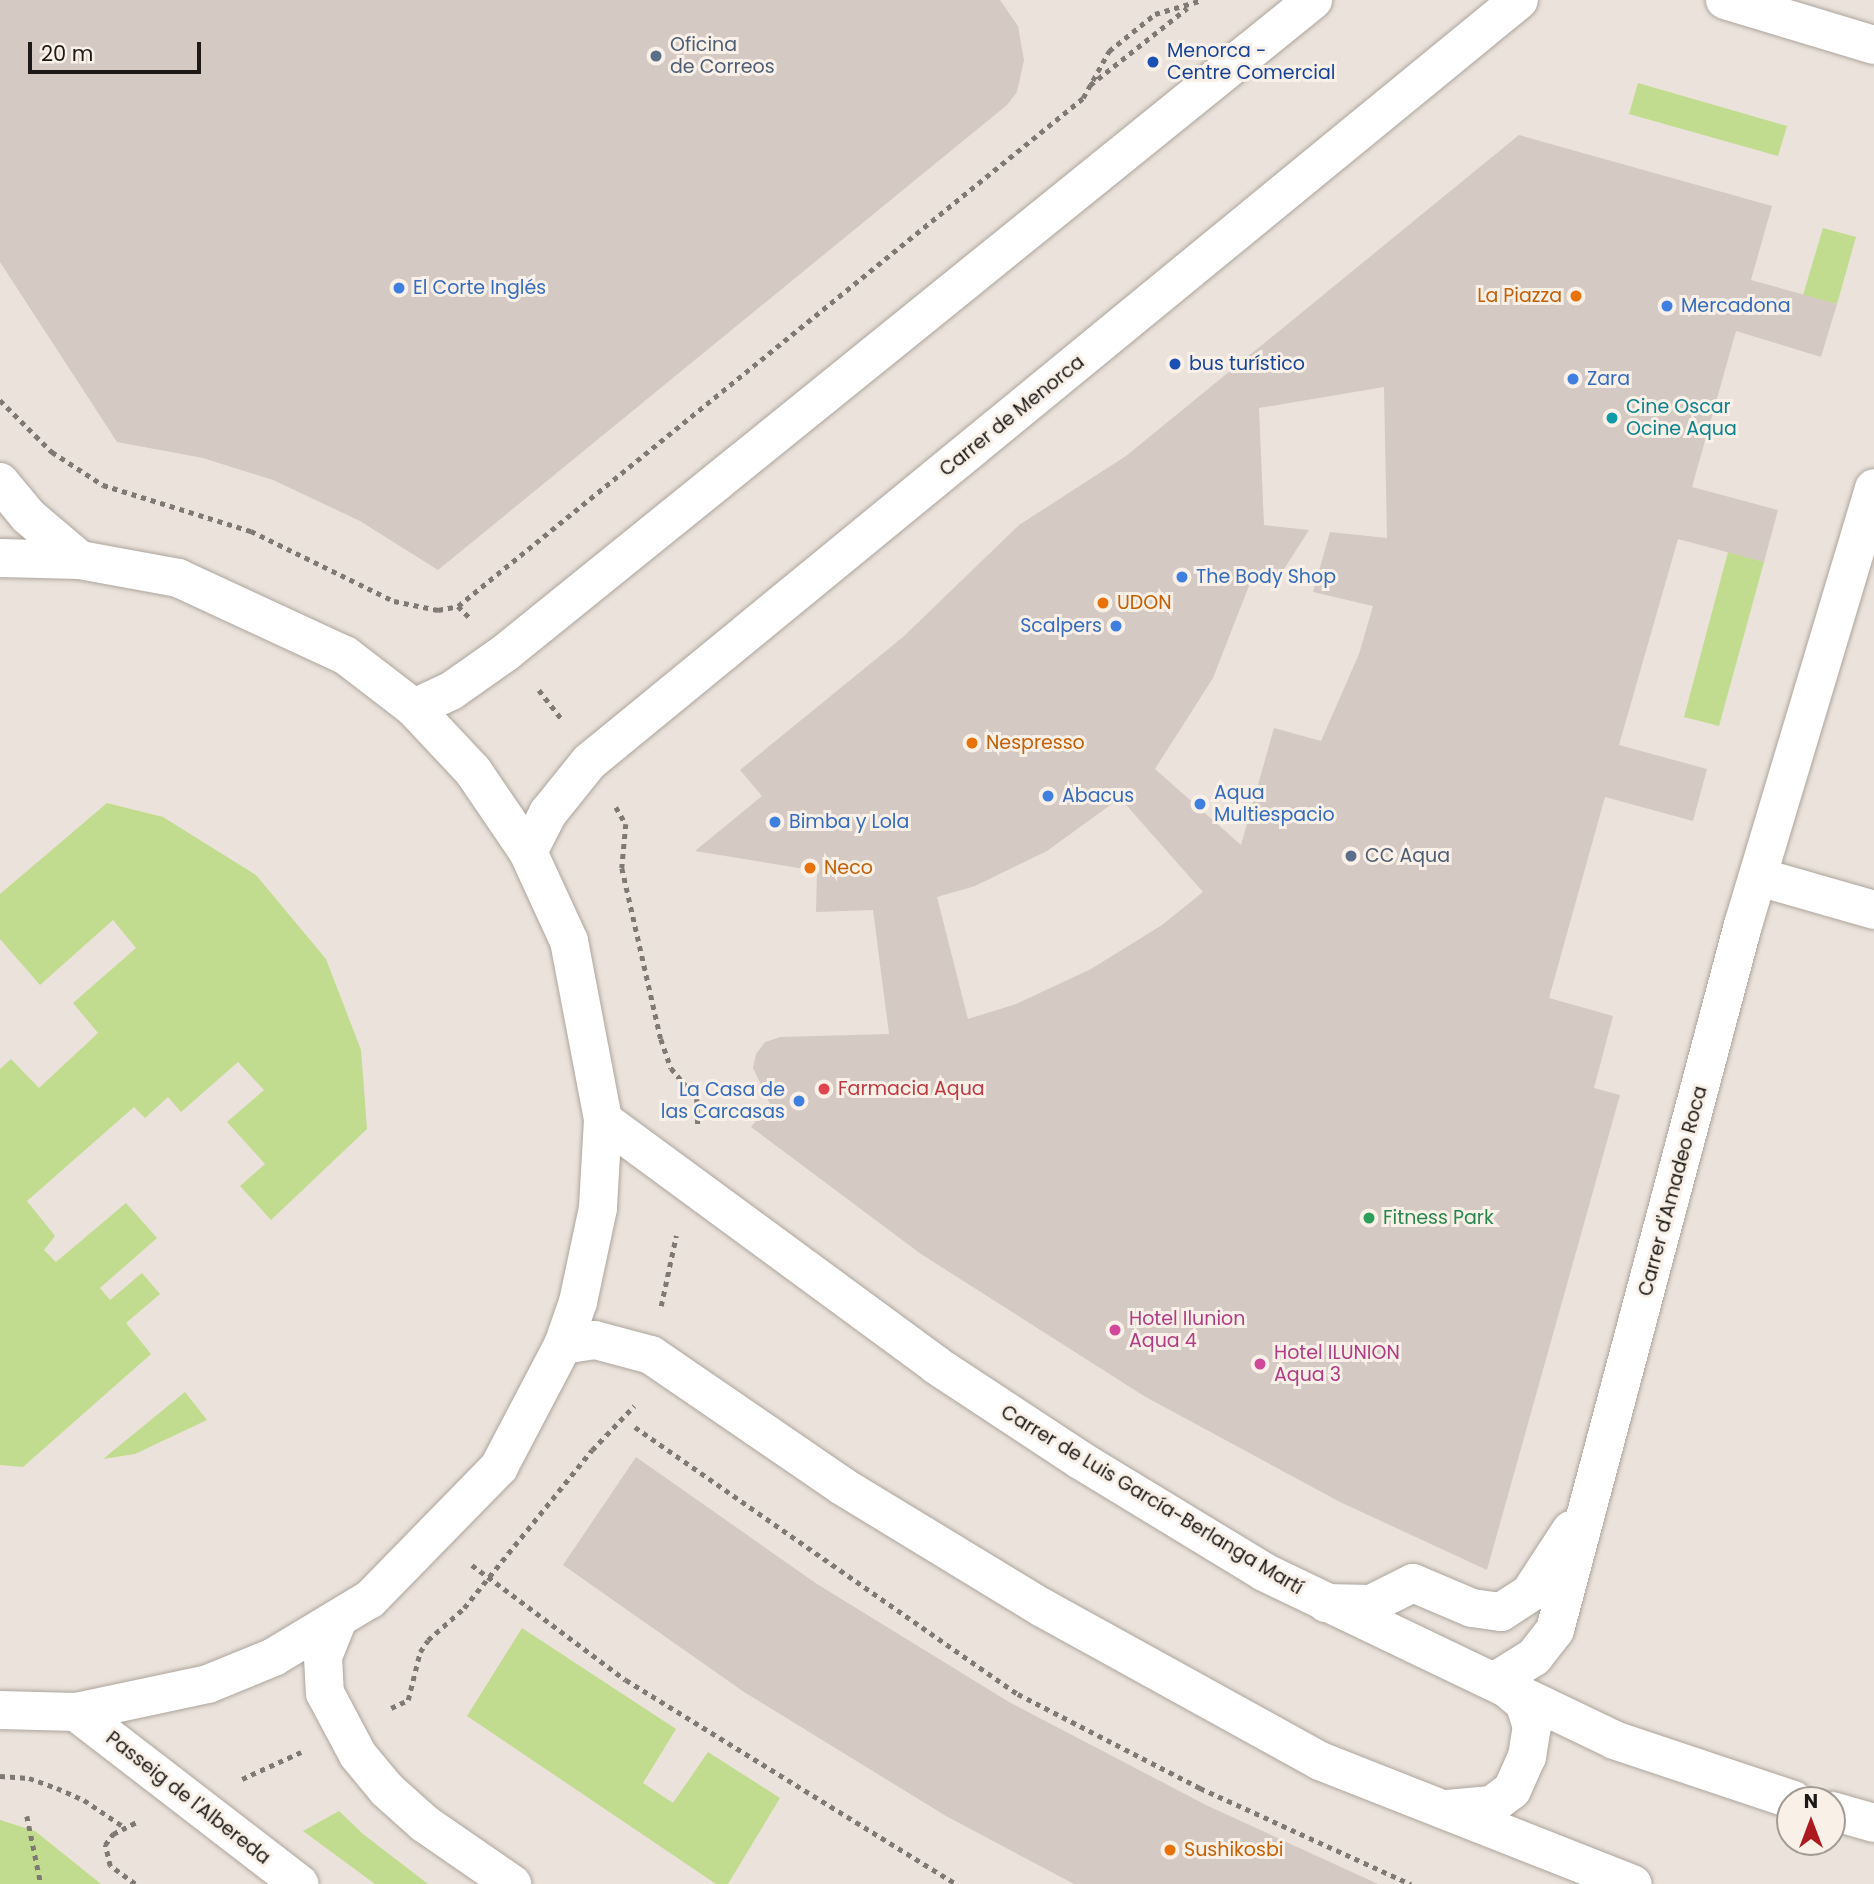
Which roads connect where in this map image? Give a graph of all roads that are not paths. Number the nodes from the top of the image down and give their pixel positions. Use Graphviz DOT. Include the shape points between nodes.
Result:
graph roads {
  1 [pos="1313,0"];
  2 [pos="1519,0"];
  3 [pos="1725,0"];
  4 [pos="1874,45"];
  5 [pos="0,482"];
  6 [pos="1874,488"];
  7 [pos="0,558"];
  8 [pos="80,560"];
  9 [pos="414,708"];
  10 [pos="528,852"];
  11 [pos="1759,877"];
  12 [pos="1874,910"];
  13 [pos="603,1120"];
  14 [pos="563,1345"];
  15 [pos="1594,1492"];
  16 [pos="1322,1602"];
  17 [pos="337,1622"];
  18 [pos="1497,1680"];
  19 [pos="0,1710"];
  20 [pos="76,1712"];
  21 [pos="1776,1794"];
  22 [pos="1445,1809"];
  23 [pos="1846,1815"];
  24 [pos="1874,1823"];
  25 [pos="299,1884"];
  26 [pos="512,1884"];
  27 [pos="1633,1884"];
  1 -- 9 [label="street" via="505,653 451,691"];
  2 -- 10 [label="street, Carrer de Menorca" via="589,762 548,813"];
  3 -- 4 [label="street"];
  5 -- 8 [label="street" via="28,516"];
  6 -- 11 [label="street, Carrer d'Amadeo Roca"];
  7 -- 8 [label="street"];
  8 -- 9 [label="street" via="178,578 345,655"];
  9 -- 10 [label="street" via="473,771"];
  10 -- 13 [label="street" via="569,940"];
  11 -- 12 [label="street"];
  11 -- 15 [label="street, Carrer d'Amadeo Roca"];
  13 -- 14 [label="street" via="598,1208 578,1302"];
  13 -- 16 [label="street, Carrer de Luis García-Berlanga Martí" via="936,1365 1080,1460"];
  14 -- 17 [label="street" via="499,1467 370,1599"];
  14 -- 22 [label="street" via="595,1340 651,1355 842,1486 1041,1607 1320,1761"];
  15 -- 16 [label="street" via="1530,1593 1501,1612 1472,1608 1413,1583 1371,1604"];
  15 -- 18 [label="street, Carrer d'Amadeo Roca" via="1555,1630 1534,1657"];
  16 -- 18 [label="street, Carrer de Luis García-Berlanga Martí" via="1470,1673"];
  17 -- 20 [label="street" via="274,1657 208,1684"];
  17 -- 26 [label="street" via="323,1657 325,1693 343,1732 387,1790 425,1824"];
  18 -- 21 [label="street, Carrer de Luis García-Berlanga Martí" via="1614,1740"];
  18 -- 22 [label="street" via="1524,1703 1532,1727 1527,1757 1512,1790 1492,1805"];
  19 -- 20 [label="street"];
  20 -- 25 [label="street, Passeig de l'Albereda"];
  22 -- 27 [label="street"];
  23 -- 24 [label="street"];
}
